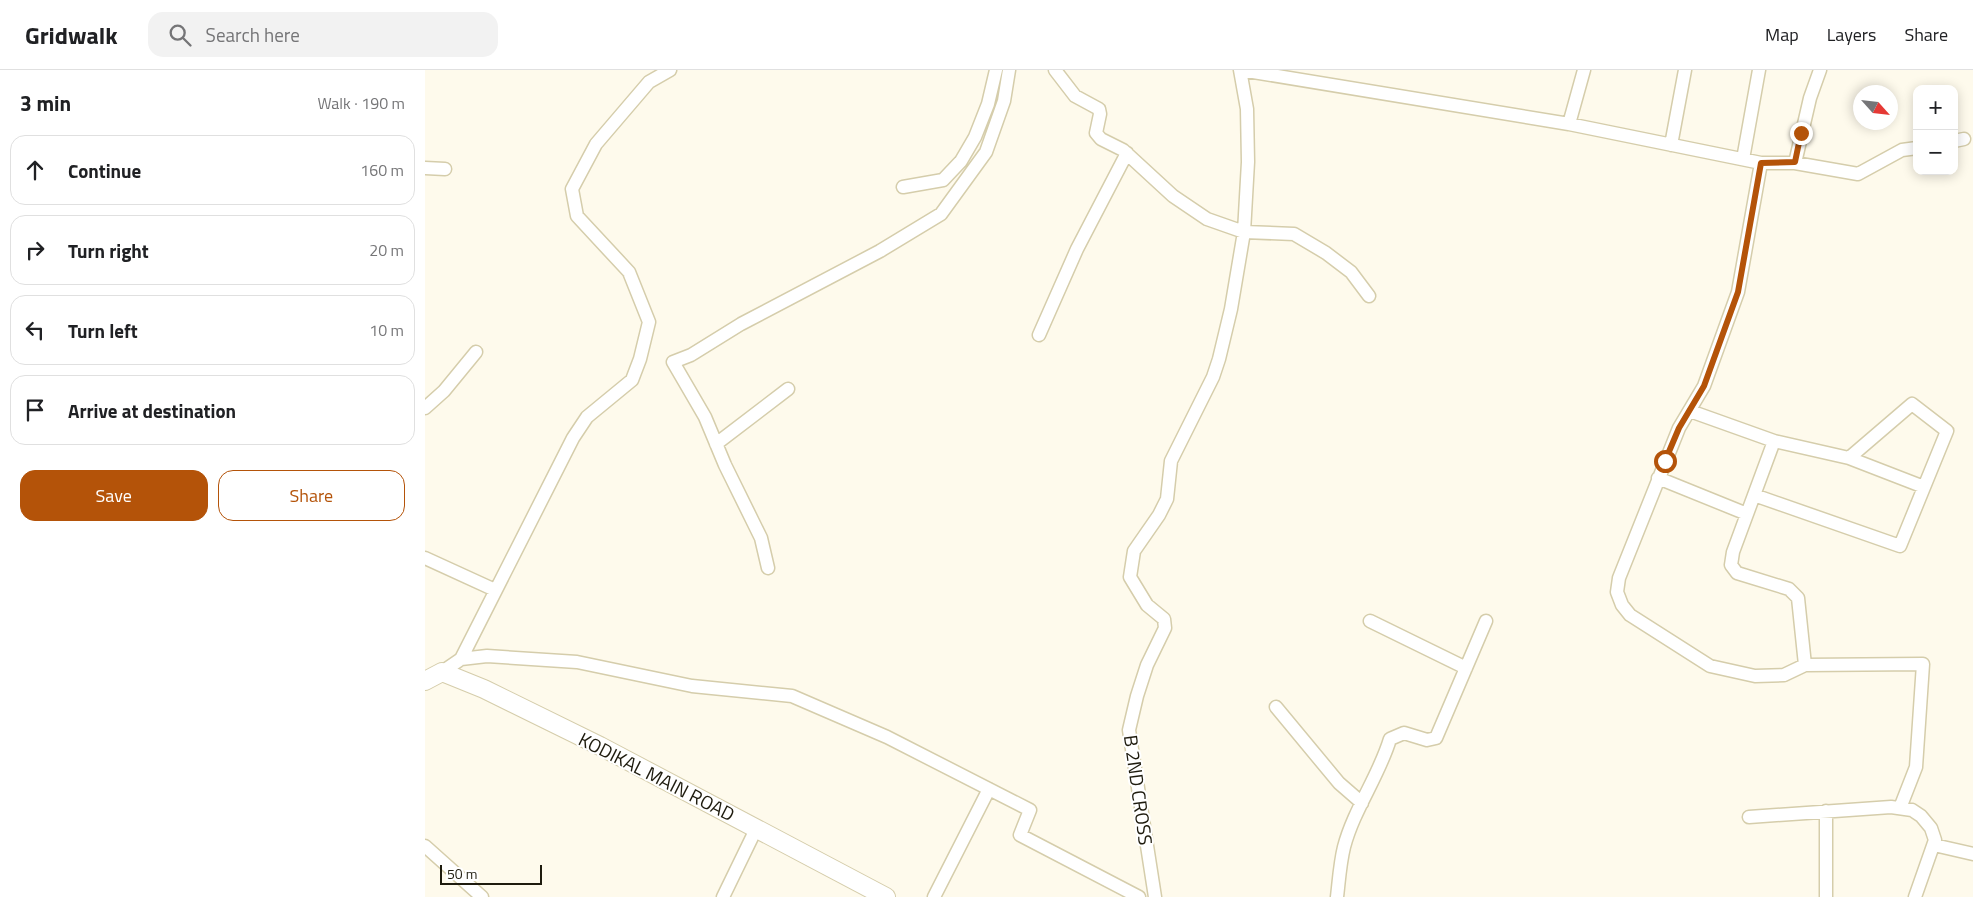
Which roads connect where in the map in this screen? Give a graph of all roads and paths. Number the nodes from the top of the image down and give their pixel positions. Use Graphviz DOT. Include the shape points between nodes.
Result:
graph roads {
  1 [pos="670,70"];
  2 [pos="996,70"];
  3 [pos="1009,70"];
  4 [pos="1055,70"];
  5 [pos="1241,70"];
  6 [pos="1585,70"];
  7 [pos="1685,70"];
  8 [pos="1759,70"];
  9 [pos="1820,70"];
  10 [pos="1569,124"];
  11 [pos="1671,144"];
  12 [pos="1913,149"];
  13 [pos="1127,153"];
  14 [pos="1743,159"];
  15 [pos="1795,162"];
  16 [pos="1761,163"];
  17 [pos="425,168"];
  18 [pos="445,169"];
  19 [pos="903,187"];
  20 [pos="1244,232"];
  21 [pos="1369,296"];
  22 [pos="1039,335"];
  23 [pos="476,352"];
  24 [pos="788,389"];
  25 [pos="425,408"];
  26 [pos="1690,410"];
  27 [pos="1774,440"];
  28 [pos="716,444"];
  29 [pos="1849,458"];
  30 [pos="1658,478"];
  31 [pos="1925,487"];
  32 [pos="1754,495"];
  33 [pos="1747,514"];
  34 [pos="425,558"];
  35 [pos="768,568"];
  36 [pos="495,590"];
  37 [pos="1369,621"];
  38 [pos="1486,621"];
  39 [pos="461,659"];
  40 [pos="1805,665"];
  41 [pos="1466,668"];
  42 [pos="442,672"];
  43 [pos="425,681"];
  44 [pos="1276,707"];
  45 [pos="989,789"];
  46 [pos="1363,803"];
  47 [pos="1900,808"];
  48 [pos="1826,811"];
  49 [pos="1749,817"];
  50 [pos="757,827"];
  51 [pos="1934,844"];
  52 [pos="425,846"];
  53 [pos="1973,854"];
  54 [pos="482,897"];
  55 [pos="723,897"];
  56 [pos="886,897"];
  57 [pos="934,897"];
  58 [pos="1139,897"];
  59 [pos="1155,897"];
  60 [pos="1337,897"];
  61 [pos="1826,897"];
  62 [pos="1915,897"];
  1 -- 36 [label="street" via="649,82 596,144 572,189 577,216 629,272 649,322 640,359 632,380 587,417 573,438"];
  2 -- 19 [label="street" via="975,138 961,161 943,180"];
  3 -- 28 [label="street" via="1004,101 986,152 941,214 881,250 673,362 705,416"];
  4 -- 13 [label="street" via="1075,96 1099,109 1097,133 1101,139"];
  5 -- 10 [label="street"];
  5 -- 20 [label="street, B 2ND CROSS" via="1247,110"];
  6 -- 10 [label="street"];
  7 -- 11 [label="street"];
  8 -- 14 [label="street"];
  9 -- 15 [label="street"];
  10 -- 11 [label="street"];
  11 -- 14 [label="street"];
  12 -- 15 [label="street" via="1902,150 1858,174"];
  13 -- 20 [label="street" via="1189,208 1207,219"];
  13 -- 22 [label="street" via="1077,249"];
  14 -- 16 [label="street"];
  15 -- 16 [label="street"];
  16 -- 26 [label="street" via="1738,292 1707,379"];
  17 -- 18 [label="street"];
  20 -- 21 [label="street" via="1294,234 1351,272"];
  20 -- 59 [label="street, B 2ND CROSS" via="1219,359 1171,461 1167,499 1134,551 1130,577 1147,606 1164,619 1165,628 1147,665 1129,730"];
  23 -- 25 [label="street" via="444,391"];
  24 -- 28 [label="street"];
  26 -- 27 [label="street"];
  26 -- 30 [label="street"];
  27 -- 29 [label="street"];
  27 -- 32 [label="street"];
  28 -- 35 [label="street" via="761,538"];
  29 -- 31 [label="street"];
  29 -- 31 [label="street" via="1912,404 1947,432"];
  30 -- 33 [label="street"];
  30 -- 40 [label="street" via="1619,578 1617,592 1626,610 1710,666 1755,676 1785,675"];
  31 -- 32 [label="street" via="1901,546"];
  32 -- 33 [label="street"];
  33 -- 40 [label="street" via="1731,565 1737,573 1789,589 1798,598"];
  34 -- 36 [label="street"];
  36 -- 39 [label="street"];
  37 -- 41 [label="street"];
  38 -- 41 [label="street"];
  39 -- 42 [label="street"];
  39 -- 45 [label="street" via="487,656 577,662 692,686 792,696 887,738"];
  40 -- 47 [label="street" via="1923,664 1916,767"];
  41 -- 46 [label="street" via="1437,738 1427,740 1404,733 1390,739 1385,758"];
  42 -- 43 [label="street"];
  42 -- 50 [label="street, KODIKAL MAIN ROAD" via="600,746"];
  44 -- 46 [label="street" via="1339,783"];
  45 -- 57 [label="street"];
  45 -- 58 [label="street" via="1030,810 1020,835"];
  46 -- 60 [label="street" via="1344,847"];
  47 -- 48 [label="street"];
  47 -- 51 [label="street" via="1921,816 1931,828"];
  48 -- 49 [label="street"];
  48 -- 61 [label="street"];
  50 -- 55 [label="street"];
  50 -- 56 [label="street, KODIKAL MAIN ROAD"];
  51 -- 53 [label="street"];
  51 -- 62 [label="street"];
  52 -- 54 [label="street"];
}
